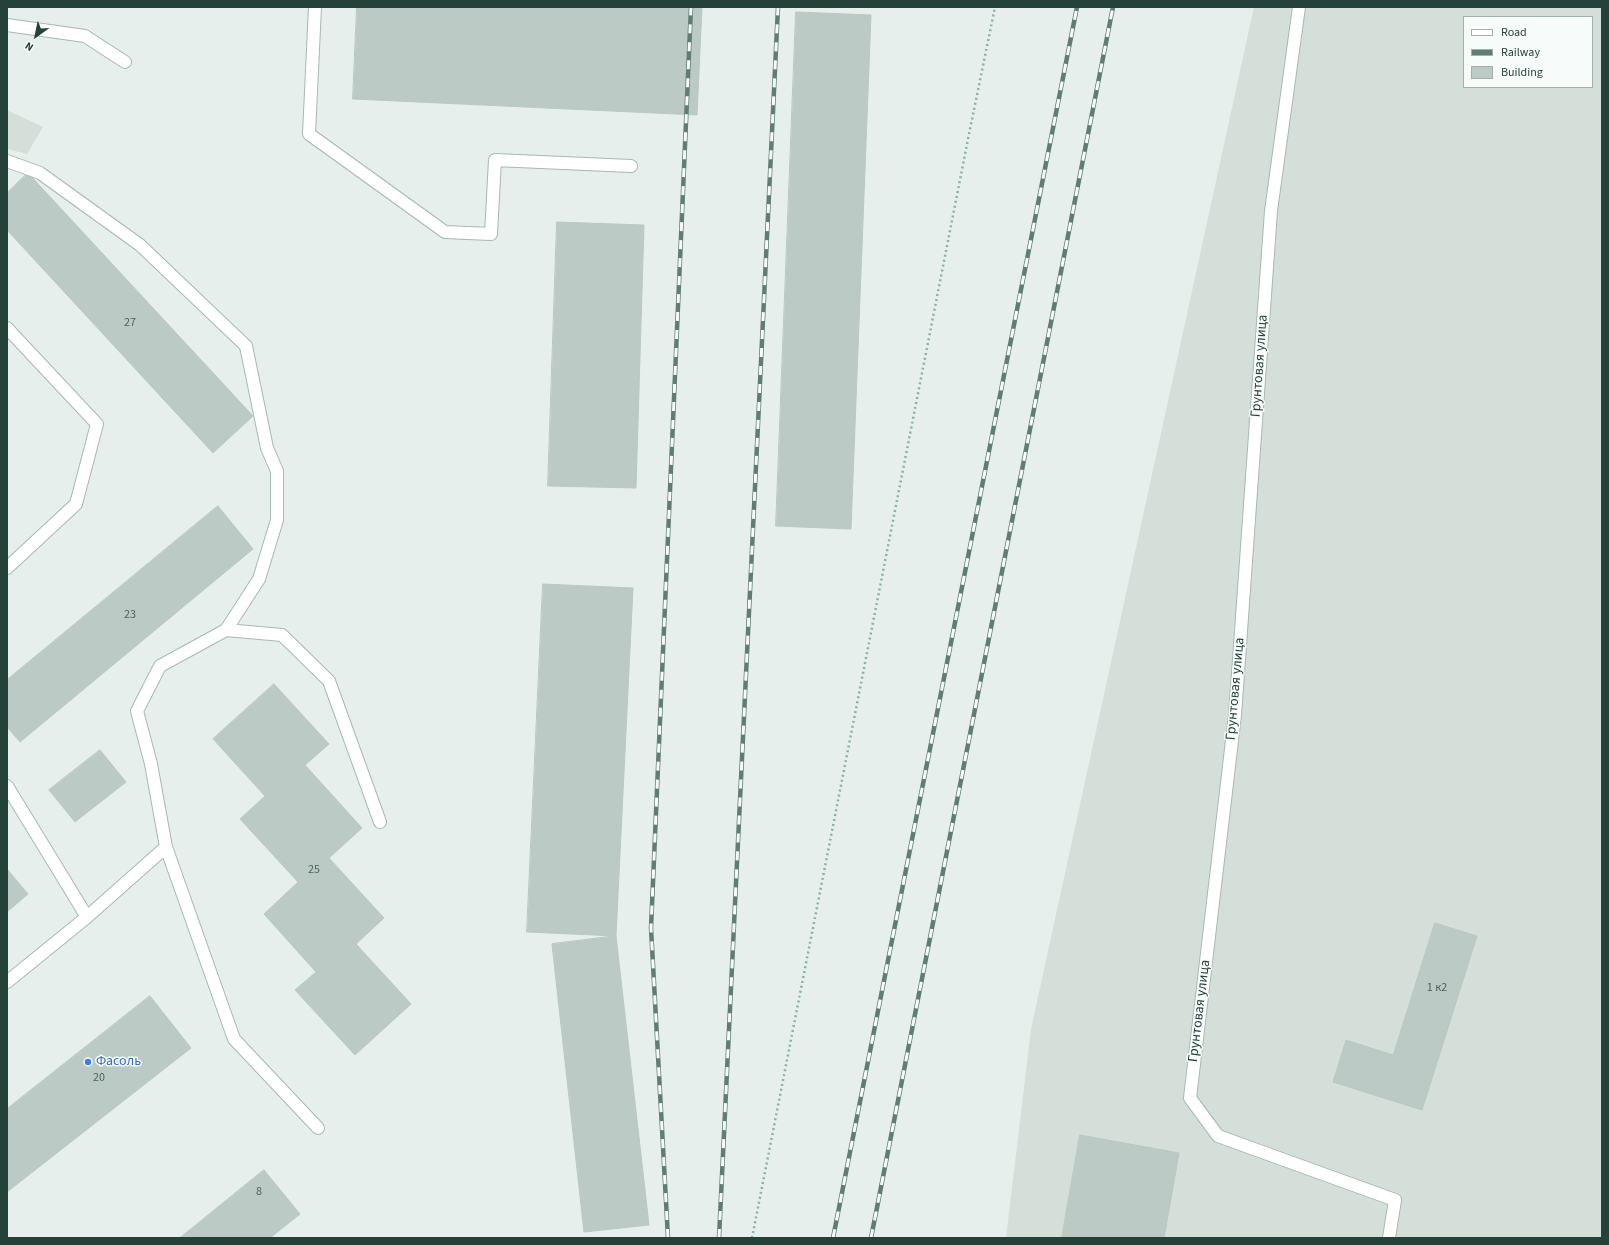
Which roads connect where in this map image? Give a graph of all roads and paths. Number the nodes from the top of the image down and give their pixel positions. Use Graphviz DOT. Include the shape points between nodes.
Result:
graph roads {
  1 [pos="315,7"];
  2 [pos="995,7"];
  3 [pos="1299,7"];
  4 [pos="7,25"];
  5 [pos="125,62"];
  6 [pos="7,161"];
  7 [pos="631,166"];
  8 [pos="7,328"];
  9 [pos="7,568"];
  10 [pos="226,630"];
  11 [pos="7,786"];
  12 [pos="380,822"];
  13 [pos="166,847"];
  14 [pos="87,917"];
  15 [pos="7,982"];
  16 [pos="318,1128"];
  17 [pos="752,1238"];
  18 [pos="1389,1238"];
  1 -- 7 [label="street" via="309,134 445,232 491,234 495,160"];
  2 -- 17 [label="path"];
  3 -- 18 [label="street, Грунтовая улица" via="1271,211 1235,715 1190,1098 1218,1136 1395,1200"];
  4 -- 5 [label="street" via="85,36"];
  6 -- 10 [label="street" via="40,173 140,245 246,346 267,448 277,472 277,520 259,580"];
  8 -- 9 [label="street" via="97,424 76,504"];
  10 -- 12 [label="street" via="282,635 329,681"];
  10 -- 13 [label="street" via="160,666 137,711 151,764"];
  11 -- 14 [label="street"];
  13 -- 14 [label="street"];
  13 -- 16 [label="street" via="234,1039"];
  14 -- 15 [label="street"];
}
